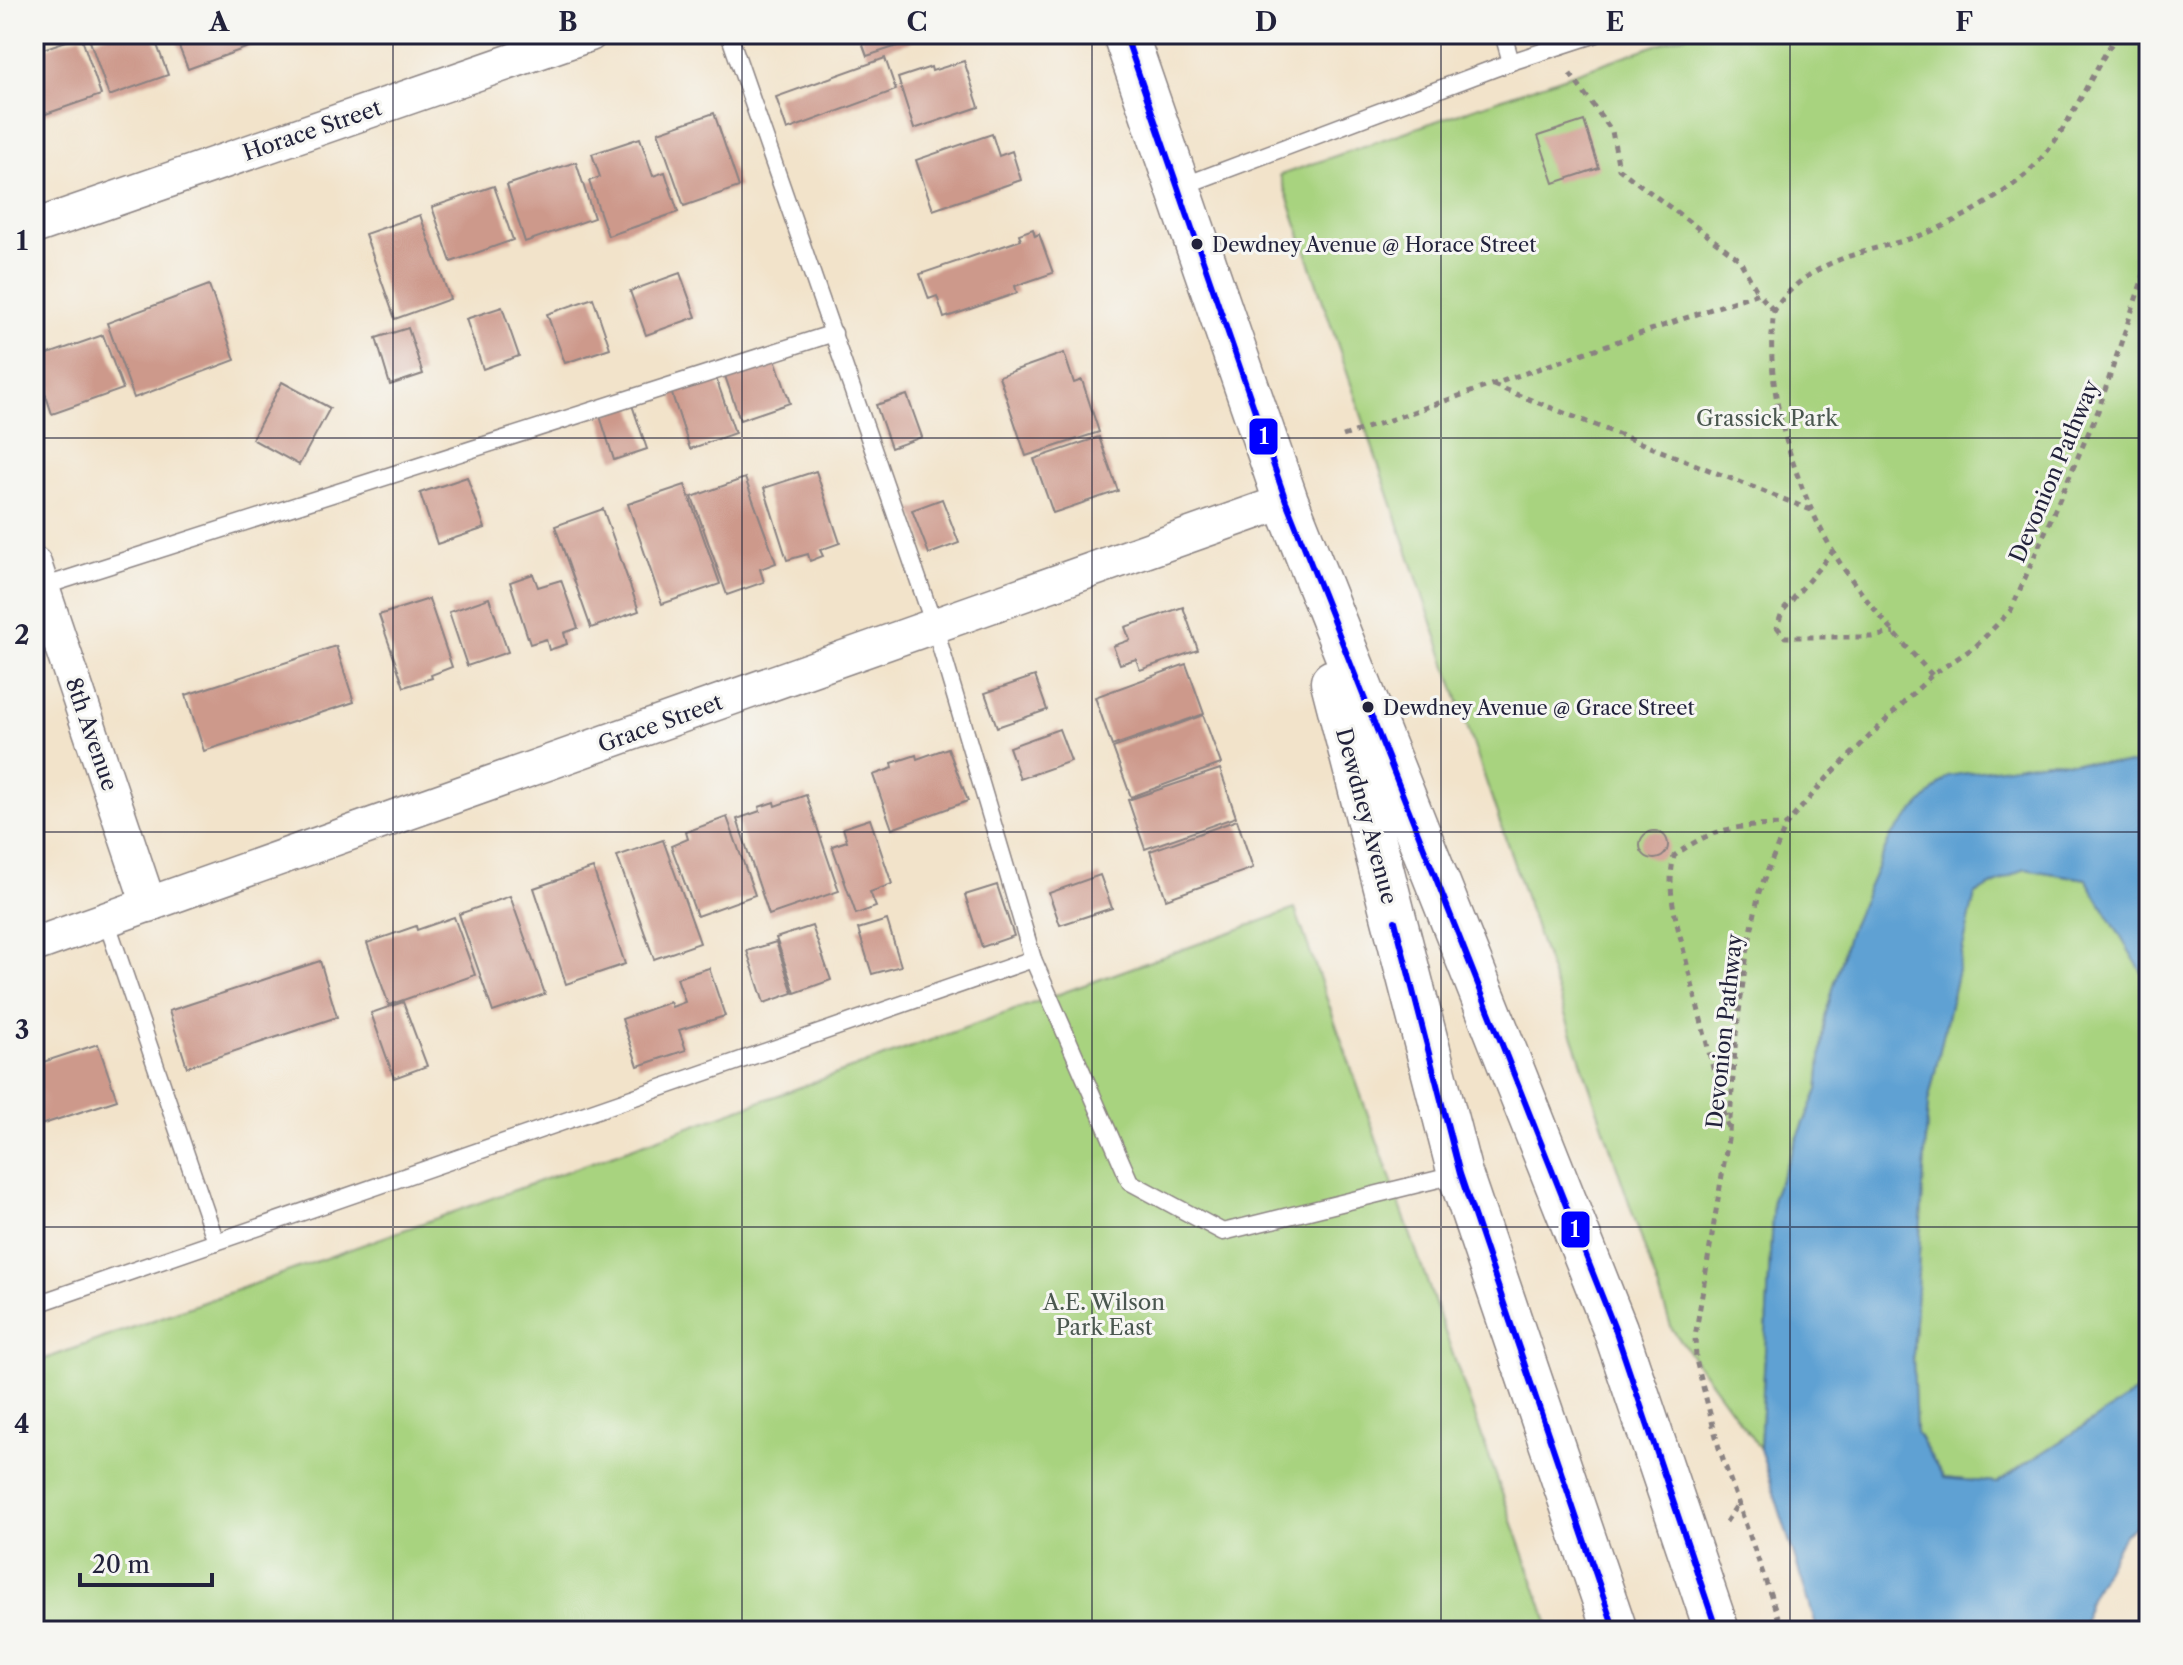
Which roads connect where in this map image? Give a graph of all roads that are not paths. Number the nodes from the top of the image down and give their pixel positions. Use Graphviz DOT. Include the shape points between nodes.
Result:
graph roads {
  1 [pos="590,34"];
  2 [pos="729,34"];
  3 [pos="1125,34"];
  4 [pos="1503,34"];
  5 [pos="1597,34"];
  6 [pos="1511,62"];
  7 [pos="1178,187"];
  8 [pos="34,227"];
  9 [pos="834,333"];
  10 [pos="1286,501"];
  11 [pos="37,580"];
  12 [pos="934,625"];
  13 [pos="149,905"];
  14 [pos="106,920"];
  15 [pos="34,945"];
  16 [pos="1033,959"];
  17 [pos="1460,1174"];
  18 [pos="216,1242"];
  19 [pos="34,1305"];
  20 [pos="1716,1628"];
  21 [pos="1615,1631"];
  1 -- 8 [label="street, Horace Street"];
  2 -- 9 [label="lane"];
  3 -- 7 [label="main road, Dewdney Avenue"];
  4 -- 6 [label="lane"];
  5 -- 6 [label="lane"];
  6 -- 7 [label="lane"];
  7 -- 10 [label="main road, Dewdney Avenue"];
  9 -- 11 [label="lane"];
  9 -- 12 [label="lane"];
  10 -- 12 [label="street, Grace Street"];
  10 -- 17 [label="main road, Dewdney Avenue"];
  10 -- 20 [label="main road, Dewdney Avenue" via="1615,1329"];
  11 -- 13 [label="street, 8th Avenue"];
  12 -- 13 [label="street, Grace Street"];
  12 -- 16 [label="lane"];
  13 -- 14 [label="street, Grace Street"];
  14 -- 15 [label="street, Grace Street"];
  14 -- 18 [label="lane"];
  16 -- 17 [label="lane" via="1130,1182 1223,1232"];
  16 -- 18 [label="lane"];
  17 -- 21 [label="main road, Dewdney Avenue"];
  18 -- 19 [label="lane"];
}
